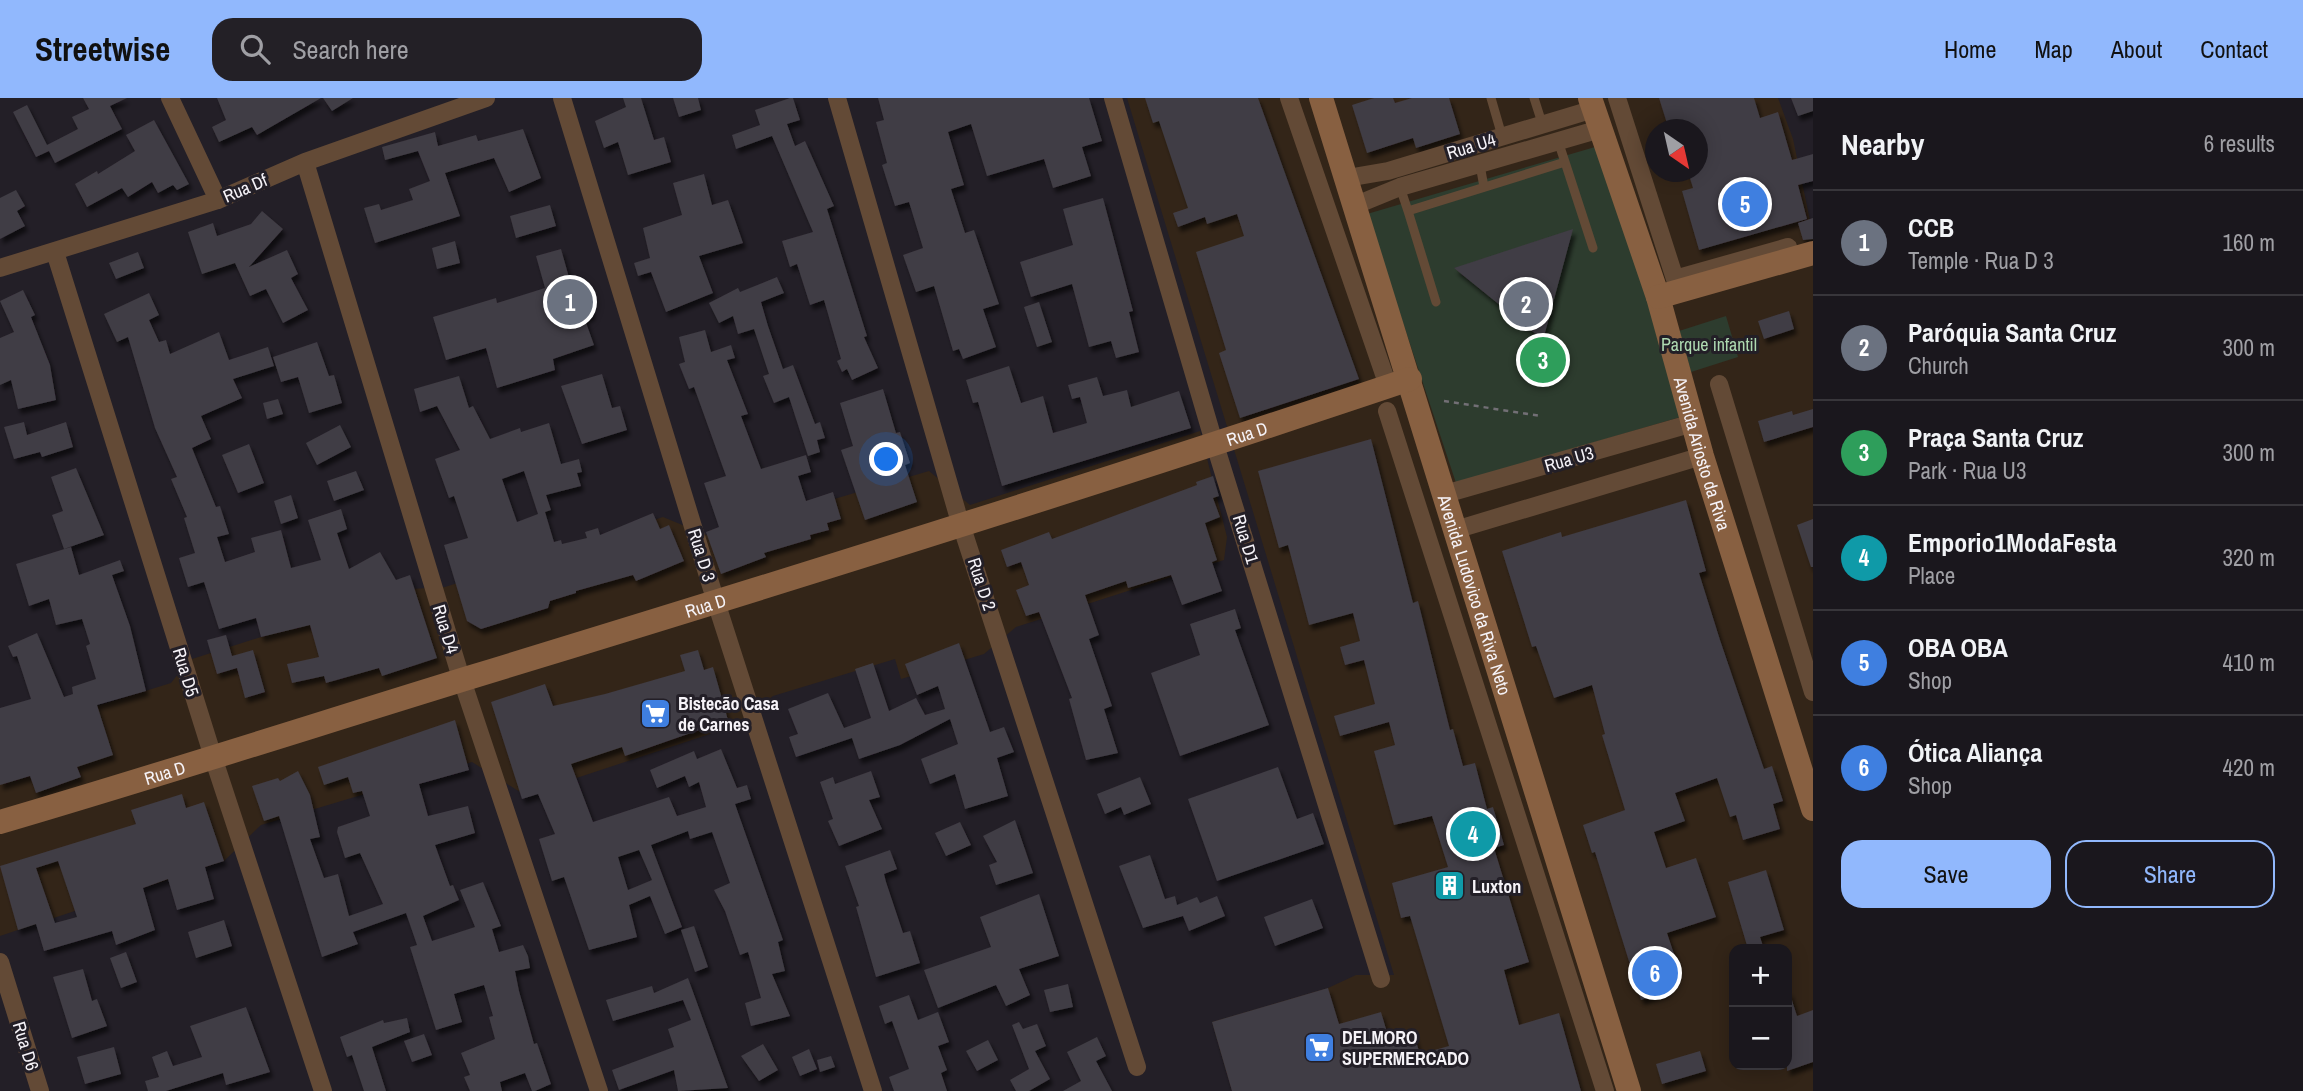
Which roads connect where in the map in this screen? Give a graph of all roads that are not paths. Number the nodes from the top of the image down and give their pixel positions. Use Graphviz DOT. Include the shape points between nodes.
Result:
graph roads {
  1 [pos="170,98"];
  2 [pos="486,98"];
  3 [pos="562,98"];
  4 [pos="837,98"];
  5 [pos="1113,98"];
  6 [pos="1289,98"];
  7 [pos="1321,98"];
  8 [pos="1491,98"];
  9 [pos="1534,98"];
  10 [pos="1617,98"];
  11 [pos="463,102"];
  12 [pos="1595,112"];
  13 [pos="1542,123"];
  14 [pos="1502,136"];
  15 [pos="1558,141"];
  16 [pos="1477,145"];
  17 [pos="305,162"];
  18 [pos="1565,162"];
  19 [pos="1480,165"];
  20 [pos="1348,178"];
  21 [pos="1400,187"];
  22 [pos="1484,187"];
  23 [pos="218,200"];
  24 [pos="1356,205"];
  25 [pos="1408,211"];
  26 [pos="1788,247"];
  27 [pos="1592,248"];
  28 [pos="55,252"];
  29 [pos="1813,253"];
  30 [pos="0,268"];
  31 [pos="1658,297"];
  32 [pos="1436,302"];
  33 [pos="1398,378"];
  34 [pos="1719,384"];
  35 [pos="1387,411"];
  36 [pos="1693,423"];
  37 [pos="1216,445"];
  38 [pos="1702,456"];
  39 [pos="1445,494"];
  40 [pos="961,524"];
  41 [pos="1455,530"];
  42 [pos="716,603"];
  43 [pos="462,680"];
  44 [pos="1813,692"];
  45 [pos="214,760"];
  46 [pos="1813,809"];
  47 [pos="0,822"];
  48 [pos="0,961"];
  49 [pos="1381,979"];
  50 [pos="1137,1067"];
  51 [pos="40,1091"];
  52 [pos="323,1091"];
  53 [pos="599,1091"];
  54 [pos="873,1091"];
  55 [pos="1605,1091"];
  56 [pos="1629,1091"];
  1 -- 23 [label="street"];
  2 -- 11 [label="street, Rua Df"];
  3 -- 42 [label="street, Rua D 3"];
  4 -- 40 [label="street, Rua D 2"];
  5 -- 37 [label="street, Rua D1"];
  6 -- 33 [label="street"];
  7 -- 20 [label="street, Avenida Ludovico da Riva Neto"];
  8 -- 14 [label="lane"];
  9 -- 13 [label="lane"];
  10 -- 26 [label="street" via="1675,279"];
  11 -- 17 [label="street, Rua Df"];
  12 -- 13 [label="street, Rua U4"];
  12 -- 15 [label="street, Rua U4"];
  12 -- 31 [label="street, Avenida Ariosto da Riva"];
  13 -- 14 [label="street, Rua U4"];
  14 -- 16 [label="street, Rua U4"];
  15 -- 18 [label="lane"];
  15 -- 19 [label="street, Rua U4"];
  16 -- 19 [label="street"];
  16 -- 20 [label="street, Rua U4"];
  17 -- 23 [label="street, Rua Df"];
  17 -- 43 [label="street, Rua D4"];
  18 -- 22 [label="lane"];
  18 -- 27 [label="lane"];
  19 -- 21 [label="street, Rua U4"];
  19 -- 22 [label="lane"];
  20 -- 24 [label="street, Avenida Ludovico da Riva Neto"];
  21 -- 24 [label="street, Rua U4"];
  21 -- 25 [label="lane"];
  22 -- 25 [label="lane"];
  23 -- 28 [label="street, Rua Df"];
  24 -- 33 [label="street, Avenida Ludovico da Riva Neto"];
  25 -- 32 [label="lane"];
  28 -- 30 [label="street, Rua Df"];
  28 -- 45 [label="street, Rua D5"];
  29 -- 31 [label="street"];
  31 -- 36 [label="street, Avenida Ariosto da Riva"];
  33 -- 37 [label="street, Rua D"];
  33 -- 39 [label="street, Avenida Ludovico da Riva Neto"];
  34 -- 44 [label="street"];
  35 -- 55 [label="street"];
  36 -- 38 [label="street, Avenida Ariosto da Riva"];
  36 -- 39 [label="street, Rua U3"];
  37 -- 40 [label="street, Rua D"];
  37 -- 49 [label="street, Rua D1"];
  38 -- 41 [label="street, Rua U3"];
  38 -- 46 [label="street, Avenida Ariosto da Riva"];
  39 -- 41 [label="street, Avenida Ludovico da Riva Neto"];
  40 -- 42 [label="street, Rua D"];
  40 -- 50 [label="street, Rua D 2"];
  41 -- 56 [label="street, Avenida Ludovico da Riva Neto"];
  42 -- 43 [label="street, Rua D"];
  42 -- 54 [label="street, Rua D 3"];
  43 -- 45 [label="street, Rua D"];
  43 -- 53 [label="street, Rua D4"];
  45 -- 47 [label="street, Rua D"];
  45 -- 52 [label="street, Rua D5"];
  48 -- 51 [label="street, Rua D6"];
}
